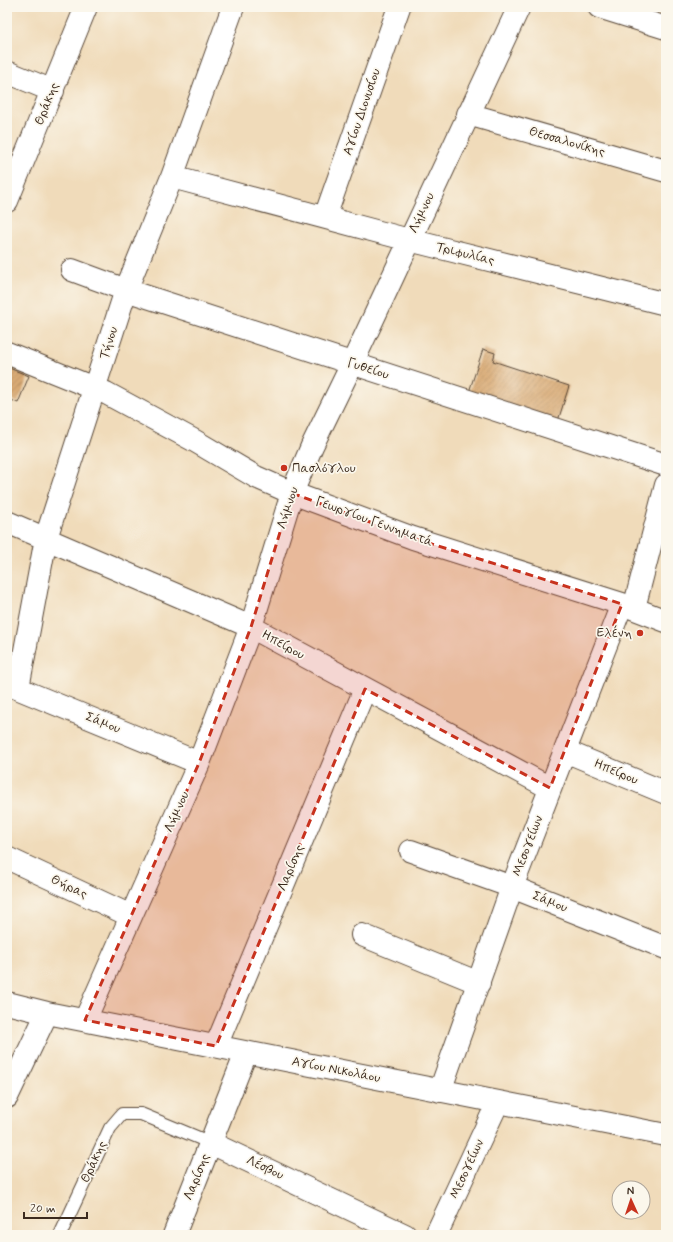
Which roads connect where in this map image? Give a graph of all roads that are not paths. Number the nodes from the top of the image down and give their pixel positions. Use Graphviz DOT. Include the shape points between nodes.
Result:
graph roads {
  1 [pos="86,7"];
  2 [pos="233,7"];
  3 [pos="399,7"];
  4 [pos="518,7"];
  5 [pos="599,7"];
  6 [pos="666,28"];
  7 [pos="7,72"];
  8 [pos="53,91"];
  9 [pos="468,114"];
  10 [pos="666,171"];
  11 [pos="172,177"];
  12 [pos="7,201"];
  13 [pos="324,217"];
  14 [pos="409,240"];
  15 [pos="72,270"];
  16 [pos="126,290"];
  17 [pos="666,304"];
  18 [pos="7,353"];
  19 [pos="352,364"];
  20 [pos="95,388"];
  21 [pos="666,465"];
  22 [pos="666,485"];
  23 [pos="292,493"];
  24 [pos="7,522"];
  25 [pos="46,538"];
  26 [pos="628,606"];
  27 [pos="666,621"];
  28 [pos="251,628"];
  29 [pos="13,686"];
  30 [pos="365,689"];
  31 [pos="565,751"];
  32 [pos="199,763"];
  33 [pos="550,788"];
  34 [pos="666,793"];
  35 [pos="411,851"];
  36 [pos="7,858"];
  37 [pos="512,887"];
  38 [pos="131,916"];
  39 [pos="362,935"];
  40 [pos="666,948"];
  41 [pos="479,983"];
  42 [pos="7,1003"];
  43 [pos="46,1013"];
  44 [pos="85,1020"];
  45 [pos="216,1046"];
  46 [pos="246,1053"];
  47 [pos="440,1091"];
  48 [pos="7,1097"];
  49 [pos="498,1102"];
  50 [pos="122,1114"];
  51 [pos="666,1135"];
  52 [pos="211,1143"];
  53 [pos="60,1235"];
  54 [pos="174,1235"];
  55 [pos="405,1235"];
  56 [pos="436,1235"];
  1 -- 8 [label="street, Θράκης"];
  2 -- 11 [label="street, Τήνου"];
  3 -- 13 [label="street, Αγίου Διονυσίου"];
  4 -- 9 [label="street, Λήμνου"];
  5 -- 6 [label="street"];
  7 -- 8 [label="street"];
  8 -- 12 [label="street, Θράκης"];
  9 -- 10 [label="street, Θεσσαλονίκης"];
  9 -- 14 [label="street, Λήμνου"];
  11 -- 13 [label="street, Τριφυλίας"];
  11 -- 16 [label="street, Τήνου"];
  13 -- 14 [label="street, Τριφυλίας"];
  14 -- 17 [label="street, Τριφυλίας"];
  14 -- 19 [label="street, Λήμνου"];
  15 -- 16 [label="street, Γυθείου"];
  16 -- 19 [label="street, Γυθείου"];
  16 -- 20 [label="street, Τήνου"];
  18 -- 20 [label="street, Γεωργίου Γεννηματά"];
  19 -- 21 [label="street, Γυθείου"];
  19 -- 23 [label="street, Λήμνου"];
  20 -- 23 [label="street, Γεωργίου Γεννηματά" via="188,437 256,477"];
  20 -- 25 [label="street, Τήνου"];
  22 -- 26 [label="street, Μεσογείων"];
  23 -- 26 [label="street, Γεωργίου Γεννηματά" via="414,538"];
  23 -- 28 [label="street, Λήμνου"];
  24 -- 25 [label="street, Ηπείρου"];
  25 -- 28 [label="street, Ηπείρου"];
  25 -- 29 [label="street, Τήνου"];
  26 -- 27 [label="street, Γεωργίου Γεννηματά"];
  26 -- 31 [label="street, Μεσογείων"];
  28 -- 30 [label="street, Ηπείρου"];
  28 -- 32 [label="street, Λήμνου"];
  29 -- 32 [label="street, Σάμου"];
  30 -- 33 [label="street, Ηπείρου"];
  30 -- 45 [label="street, Λαρίσης"];
  31 -- 33 [label="street, Μεσογείων"];
  31 -- 34 [label="street, Ηπείρου"];
  32 -- 38 [label="street, Λήμνου"];
  33 -- 37 [label="street, Μεσογείων"];
  35 -- 37 [label="street, Σάμου"];
  36 -- 38 [label="street, Θήρας"];
  37 -- 40 [label="street, Σάμου"];
  37 -- 41 [label="street, Μεσογείων"];
  38 -- 44 [label="street, Λήμνου"];
  39 -- 41 [label="street"];
  41 -- 47 [label="street, Μεσογείων"];
  42 -- 43 [label="street, Αγίου Νικολάου"];
  43 -- 44 [label="street, Αγίου Νικολάου"];
  43 -- 48 [label="street"];
  44 -- 45 [label="street, Αγίου Νικολάου"];
  45 -- 46 [label="street, Αγίου Νικολάου"];
  46 -- 47 [label="street, Αγίου Νικολάου"];
  46 -- 52 [label="street, Λαρίσης"];
  47 -- 49 [label="street, Αγίου Νικολάου"];
  49 -- 51 [label="street, Αγίου Νικολάου"];
  49 -- 56 [label="street, Μεσογείων"];
  50 -- 52 [label="lane, Λέσβου" via="141,1114"];
  50 -- 53 [label="lane, Θράκης" via="110,1128"];
  52 -- 54 [label="street, Λαρίσης"];
  52 -- 55 [label="street, Λέσβου"];
}
